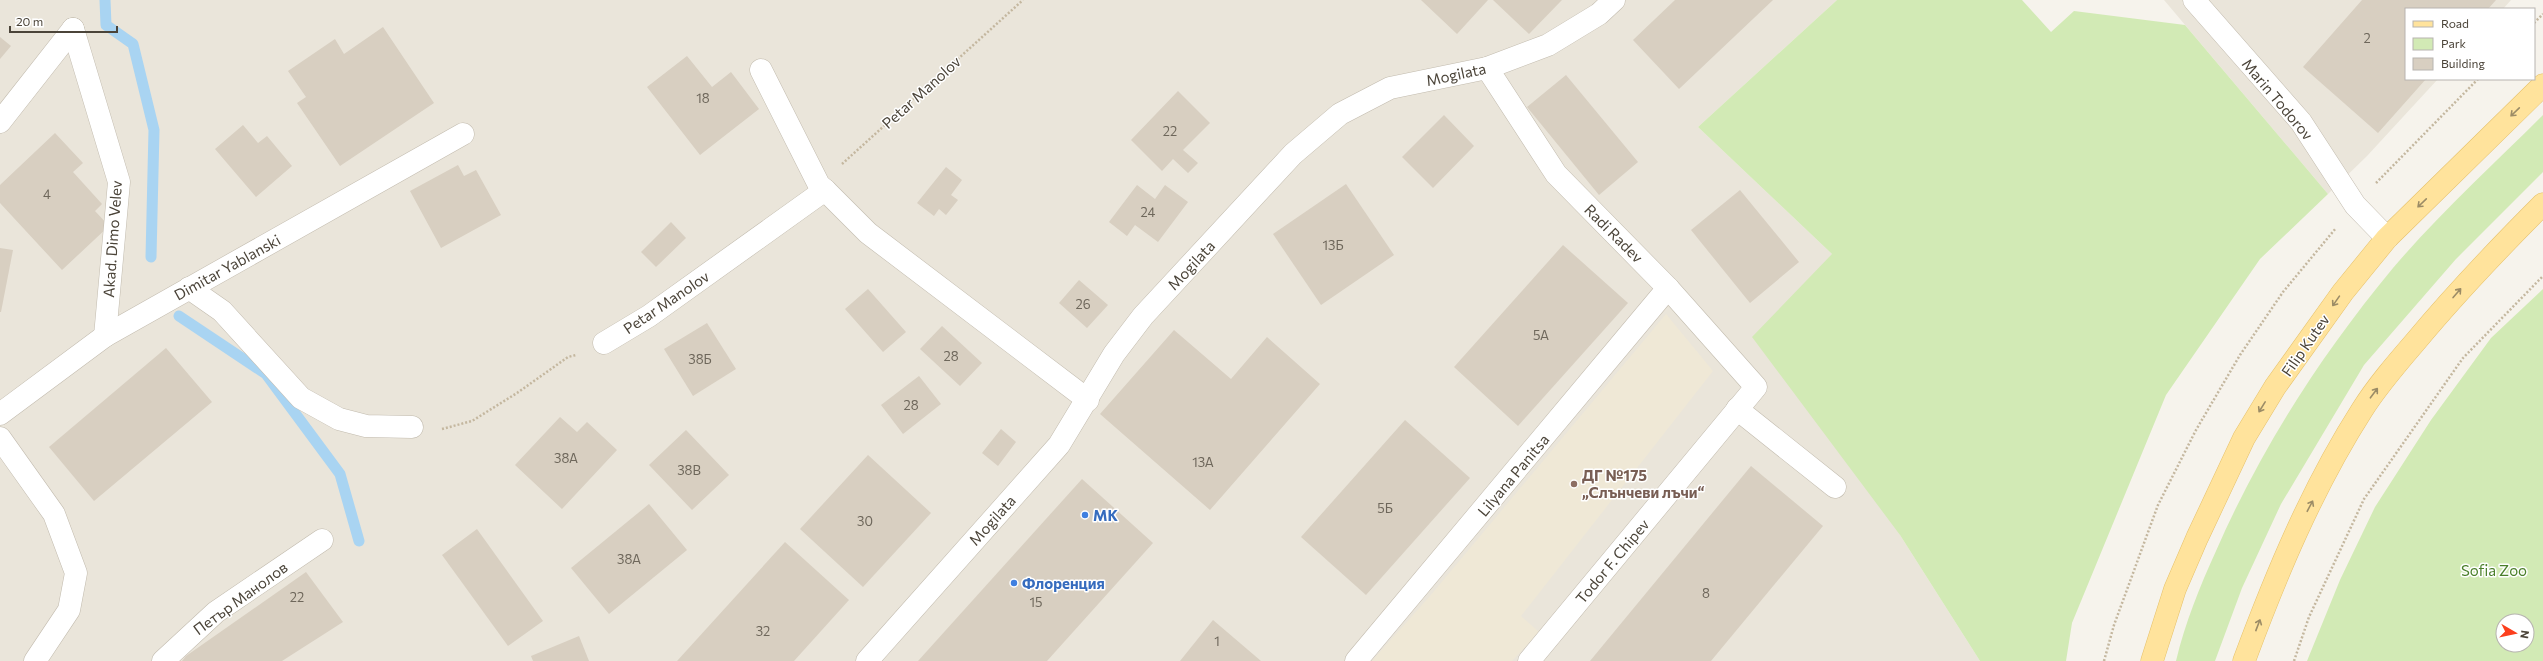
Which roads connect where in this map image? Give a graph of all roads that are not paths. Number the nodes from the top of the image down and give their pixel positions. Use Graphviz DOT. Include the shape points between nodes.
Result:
graph roads {
  1 [pos="1614,0"];
  2 [pos="2194,0"];
  3 [pos="1487,68"];
  4 [pos="761,70"];
  5 [pos="2543,85"];
  6 [pos="0,122"];
  7 [pos="463,134"];
  8 [pos="822,187"];
  9 [pos="2543,204"];
  10 [pos="2387,238"];
  11 [pos="190,288"];
  12 [pos="1668,288"];
  13 [pos="105,336"];
  14 [pos="604,343"];
  15 [pos="1756,387"];
  16 [pos="1088,400"];
  17 [pos="1737,409"];
  18 [pos="0,414"];
  19 [pos="412,427"];
  20 [pos="0,438"];
  21 [pos="1835,488"];
  22 [pos="322,540"];
  23 [pos="35,661"];
  24 [pos="163,661"];
  25 [pos="867,661"];
  26 [pos="1356,661"];
  27 [pos="1529,661"];
  28 [pos="2152,661"];
  29 [pos="2244,661"];
  1 -- 3 [label="street, Mogilata" via="1599,14 1548,45"];
  2 -- 10 [label="street, Marin Todorov" via="2301,122 2355,205"];
  3 -- 12 [label="street, Radi Radev" via="1556,174"];
  3 -- 16 [label="street, Mogilata" via="1390,88 1340,114 1293,154 1143,316 1114,354"];
  4 -- 8 [label="street"];
  5 -- 10 [label="main road, Filip Kutev, one-way"];
  6 -- 13 [label="street, Akad. Dimo Velev" via="73,29 119,182"];
  7 -- 11 [label="street, Dimitar Yablanski"];
  8 -- 14 [label="street, Petar Manolov" via="649,316"];
  8 -- 16 [label="street" via="868,234"];
  29 -- 9 [label="main road, one-way" via="2289,545 2334,456 2362,409 2394,367 2479,269"];
  10 -- 28 [label="main road, Filip Kutev, one-way" via="2343,292 2275,387 2244,438 2175,589"];
  11 -- 13 [label="street, Dimitar Yablanski"];
  11 -- 19 [label="street" via="222,311 302,398 339,419 366,426"];
  12 -- 15 [label="street, Radi Radev"];
  12 -- 26 [label="street, Lilyana Panitsa"];
  13 -- 18 [label="street, Dimitar Yablanski"];
  15 -- 17 [label="street, Todor F. Chipev"];
  16 -- 25 [label="street, Mogilata" via="1059,445"];
  17 -- 21 [label="street"];
  17 -- 27 [label="street, Todor F. Chipev"];
  20 -- 23 [label="street" via="54,514 76,574 69,610"];
  22 -- 24 [label="street, Петър Манолов" via="216,612"];
}
